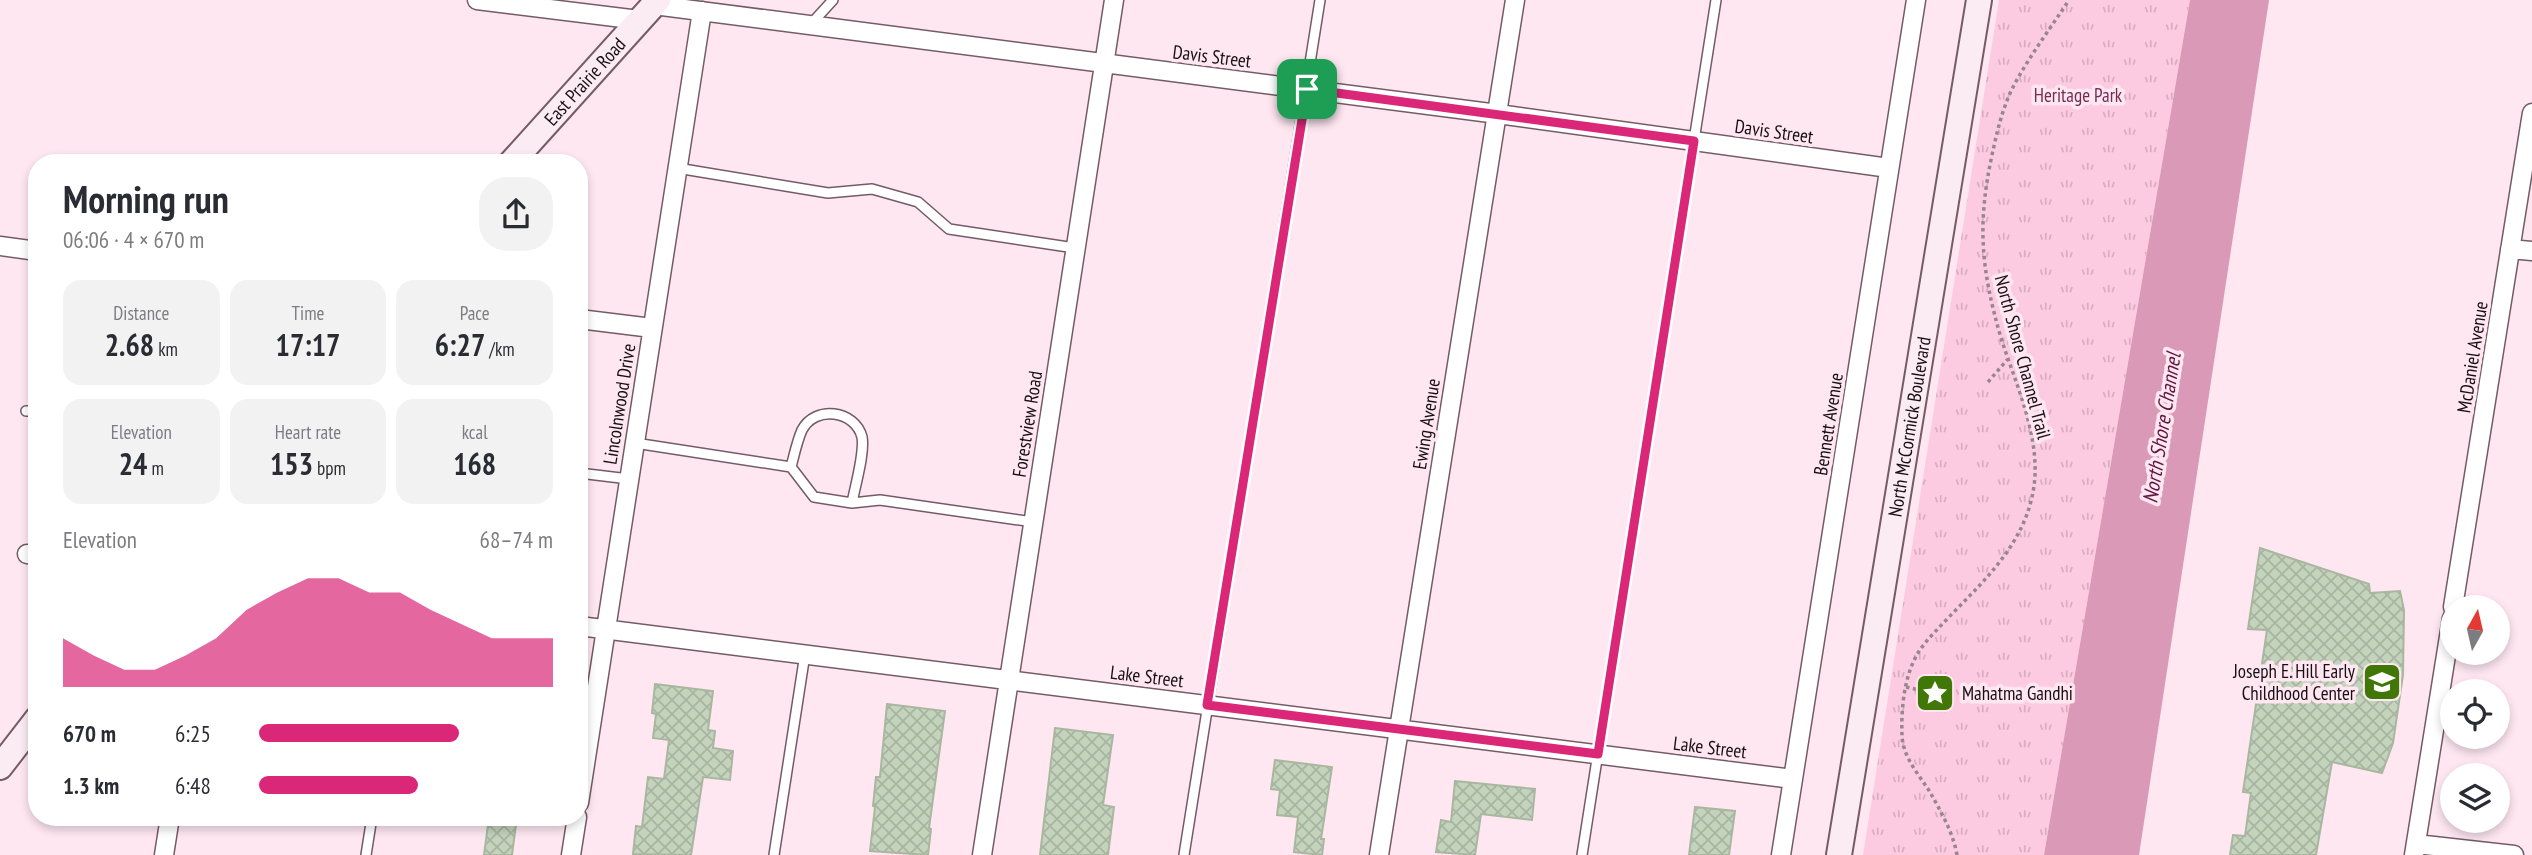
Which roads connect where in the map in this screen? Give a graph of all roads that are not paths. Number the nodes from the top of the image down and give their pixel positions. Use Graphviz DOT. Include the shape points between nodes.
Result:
graph roads {
  1 [pos="477,0"];
  2 [pos="833,0"];
  3 [pos="1114,0"];
  4 [pos="1320,0"];
  5 [pos="1515,0"];
  6 [pos="1716,0"];
  7 [pos="1916,0"];
  8 [pos="1979,0"];
  9 [pos="650,8"];
  10 [pos="702,11"];
  11 [pos="810,25"];
  12 [pos="1104,63"];
  13 [pos="1307,89"];
  14 [pos="2532,113"];
  15 [pos="1498,114"];
  16 [pos="1694,141"];
  17 [pos="519,154"];
  18 [pos="677,168"];
  19 [pos="1889,168"];
  20 [pos="0,246"];
  21 [pos="1075,248"];
  22 [pos="2510,248"];
  23 [pos="28,250"];
  24 [pos="2532,251"];
  25 [pos="588,320"];
  26 [pos="652,328"];
  27 [pos="635,443"];
  28 [pos="791,467"];
  29 [pos="588,473"];
  30 [pos="629,479"];
  31 [pos="852,503"];
  32 [pos="1033,522"];
  33 [pos="2455,595"];
  34 [pos="588,627"];
  35 [pos="606,629"];
  36 [pos="804,654"];
  37 [pos="2445,665"];
  38 [pos="1009,680"];
  39 [pos="1207,705"];
  40 [pos="1398,729"];
  41 [pos="28,731"];
  42 [pos="588,745"];
  43 [pos="1598,754"];
  44 [pos="0,767"];
  45 [pos="1793,779"];
  46 [pos="169,826"];
  47 [pos="371,826"];
  48 [pos="576,826"];
  49 [pos="2415,850"];
  50 [pos="164,855"];
  51 [pos="366,855"];
  52 [pos="571,855"];
  53 [pos="774,855"];
  54 [pos="982,855"];
  55 [pos="1184,855"];
  56 [pos="1379,855"];
  57 [pos="1582,855"];
  58 [pos="1781,855"];
  59 [pos="1839,855"];
  60 [pos="2514,855"];
  1 -- 9 [label="street, Davis Street"];
  2 -- 11 [label="lane"];
  3 -- 12 [label="street, Forestview Road"];
  4 -- 13 [label="lane"];
  5 -- 15 [label="street, Ewing Avenue"];
  6 -- 16 [label="lane"];
  7 -- 19 [label="street, Bennett Avenue"];
  8 -- 59 [label="main road, North McCormick Boulevard"];
  9 -- 10 [label="street, Davis Street"];
  9 -- 17 [label="main road, East Prairie Road"];
  10 -- 11 [label="street, Davis Street"];
  10 -- 18 [label="street, Lincolnwood Drive"];
  11 -- 12 [label="street, Davis Street"];
  12 -- 13 [label="street, Davis Street"];
  12 -- 21 [label="street, Forestview Road"];
  13 -- 15 [label="street, Davis Street"];
  13 -- 39 [label="lane"];
  14 -- 22 [label="street, McDaniel Avenue"];
  15 -- 16 [label="street, Davis Street"];
  15 -- 40 [label="street, Ewing Avenue"];
  16 -- 19 [label="street, Davis Street"];
  16 -- 43 [label="lane"];
  18 -- 21 [label="lane" via="828,193 872,188 918,202 949,229"];
  18 -- 26 [label="street, Lincolnwood Drive"];
  19 -- 45 [label="street, Bennett Avenue"];
  20 -- 23 [label="street"];
  21 -- 32 [label="street, Forestview Road"];
  22 -- 24 [label="street"];
  22 -- 33 [label="street, McDaniel Avenue"];
  25 -- 26 [label="street"];
  26 -- 27 [label="street, Lincolnwood Drive"];
  27 -- 28 [label="lane"];
  27 -- 30 [label="street, Lincolnwood Drive"];
  28 -- 31 [label="lane" via="814,497"];
  28 -- 31 [label="lane" via="803,429 812,420 840,414 855,422 862,439"];
  29 -- 30 [label="lane"];
  30 -- 35 [label="street, Lincolnwood Drive"];
  31 -- 32 [label="lane" via="880,500"];
  32 -- 38 [label="street, Forestview Road"];
  34 -- 35 [label="street, Lake Street"];
  35 -- 36 [label="street, Lake Street"];
  35 -- 42 [label="street, Lincolnwood Drive"];
  36 -- 38 [label="street, Lake Street"];
  36 -- 53 [label="lane"];
  37 -- 49 [label="street"];
  38 -- 39 [label="street, Lake Street"];
  38 -- 54 [label="street, Forestview Road"];
  39 -- 40 [label="street, Lake Street"];
  39 -- 55 [label="lane"];
  40 -- 43 [label="street, Lake Street"];
  40 -- 56 [label="street, Ewing Avenue"];
  41 -- 44 [label="main road"];
  43 -- 45 [label="street, Lake Street"];
  43 -- 57 [label="lane"];
  45 -- 58 [label="street, Bennett Avenue"];
  46 -- 50 [label="street"];
  47 -- 51 [label="lane"];
  48 -- 52 [label="street"];
  49 -- 60 [label="street"];
}
